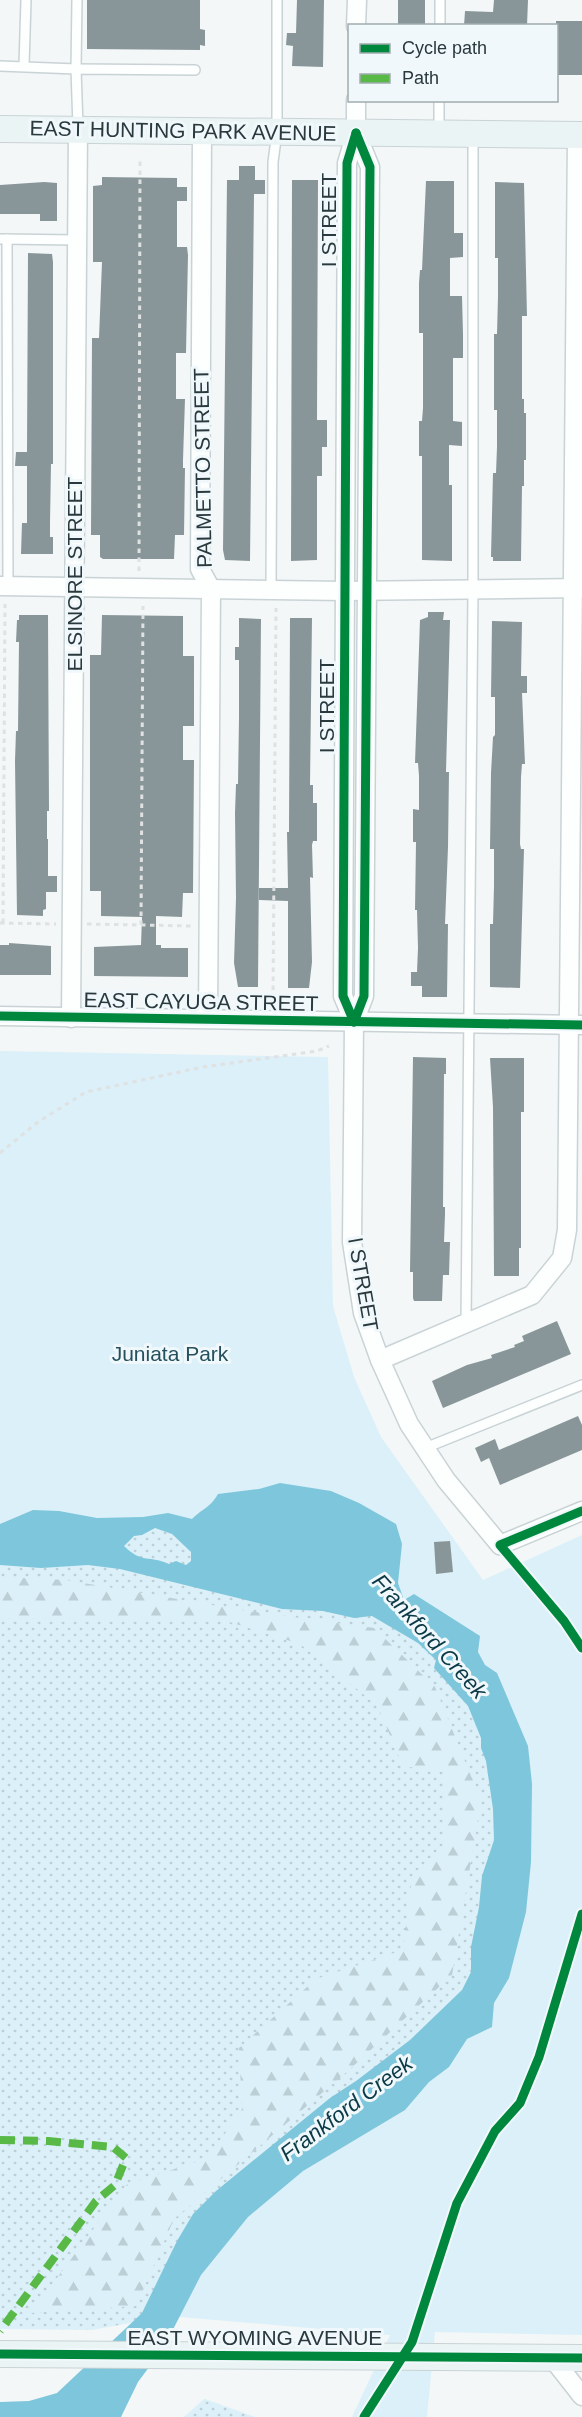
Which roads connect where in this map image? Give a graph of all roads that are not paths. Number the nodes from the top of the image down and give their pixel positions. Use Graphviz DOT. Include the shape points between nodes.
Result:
graph roads {
  1 [pos="26,0"];
  2 [pos="77,0"];
  3 [pos="278,0"];
  4 [pos="357,0"];
  5 [pos="440,0"];
  6 [pos="356,24"];
  7 [pos="440,24"];
  8 [pos="0,66"];
  9 [pos="24,66"];
  10 [pos="76,69"];
  11 [pos="195,70"];
  12 [pos="356,102"];
  13 [pos="439,102"];
  14 [pos="0,129"];
  15 [pos="78,130"];
  16 [pos="202,131"];
  17 [pos="277,132"];
  18 [pos="356,133"];
  19 [pos="439,134"];
  20 [pos="472,134"];
  21 [pos="580,135"];
  22 [pos="3,239"];
  23 [pos="77,240"];
  24 [pos="75,587"];
  25 [pos="578,588"];
  26 [pos="473,589"];
  27 [pos="211,590"];
  28 [pos="345,591"];
  29 [pos="368,591"];
  30 [pos="4,592"];
  31 [pos="273,598"];
  32 [pos="0,1016"];
  33 [pos="71,1018"];
  34 [pos="208,1019"];
  35 [pos="354,1022"];
  36 [pos="469,1024"];
  37 [pos="576,1025"];
  38 [pos="466,1324"];
  39 [pos="380,1360"];
  40 [pos="582,1385"];
  41 [pos="425,1448"];
  42 [pos="582,1511"];
  43 [pos="0,2354"];
  44 [pos="553,2358"];
  45 [pos="582,2358"];
  46 [pos="582,2396"];
  1 -- 9 [label="lane"];
  2 -- 10 [label="lane"];
  3 -- 17 [label="lane"];
  4 -- 6 [label="street"];
  5 -- 7 [label="lane"];
  8 -- 9 [label="lane"];
  9 -- 10 [label="lane"];
  10 -- 11 [label="lane"];
  10 -- 15 [label="lane"];
  12 -- 18 [label="street, I STREET"];
  13 -- 19 [label="lane"];
  14 -- 15 [label="main road, EAST HUNTING PARK AVENUE"];
  15 -- 16 [label="main road, EAST HUNTING PARK AVENUE"];
  15 -- 23 [label="street, ELSINORE STREET"];
  16 -- 17 [label="main road, EAST HUNTING PARK AVENUE"];
  16 -- 27 [label="street, PALMETTO STREET" via="200,569"];
  17 -- 18 [label="main road, EAST HUNTING PARK AVENUE"];
  17 -- 31 [label="lane" via="273,162"];
  18 -- 19 [label="main road, EAST HUNTING PARK AVENUE"];
  18 -- 28 [label="street, I STREET" via="347,164"];
  18 -- 29 [label="street, I STREET" via="370,167"];
  19 -- 20 [label="main road, EAST HUNTING PARK AVENUE"];
  20 -- 21 [label="main road, EAST HUNTING PARK AVENUE"];
  20 -- 26 [label="lane"];
  21 -- 25 [label="street"];
  22 -- 23 [label="lane"];
  22 -- 30 [label="lane"];
  23 -- 24 [label="street, ELSINORE STREET"];
  24 -- 27 [label="street"];
  24 -- 30 [label="street"];
  24 -- 33 [label="street, ELSINORE STREET"];
  25 -- 26 [label="street"];
  25 -- 37 [label="street"];
  26 -- 29 [label="street"];
  26 -- 36 [label="lane"];
  27 -- 31 [label="street"];
  27 -- 34 [label="street, PALMETTO STREET"];
  28 -- 29 [label="street"];
  28 -- 31 [label="street"];
  28 -- 35 [label="street, I STREET" via="343,996"];
  29 -- 35 [label="street, I STREET" via="364,996"];
  32 -- 33 [label="street, EAST CAYUGA STREET"];
  33 -- 34 [label="street, EAST CAYUGA STREET"];
  34 -- 35 [label="street, EAST CAYUGA STREET"];
  35 -- 36 [label="street, EAST CAYUGA STREET"];
  35 -- 39 [label="street, I STREET" via="352,1242 363,1313"];
  36 -- 37 [label="street, EAST CAYUGA STREET"];
  36 -- 38 [label="lane"];
  37 -- 38 [label="street" via="567,1230 562,1258 532,1295"];
  38 -- 39 [label="street"];
  39 -- 41 [label="street, I STREET" via="409,1424"];
  40 -- 41 [label="lane"];
  41 -- 42 [label="street, I STREET" via="500,1545"];
  43 -- 44 [label="main road, EAST WYOMING AVENUE"];
  44 -- 45 [label="main road, EAST WYOMING AVENUE"];
  44 -- 46 [label="street"];
}
